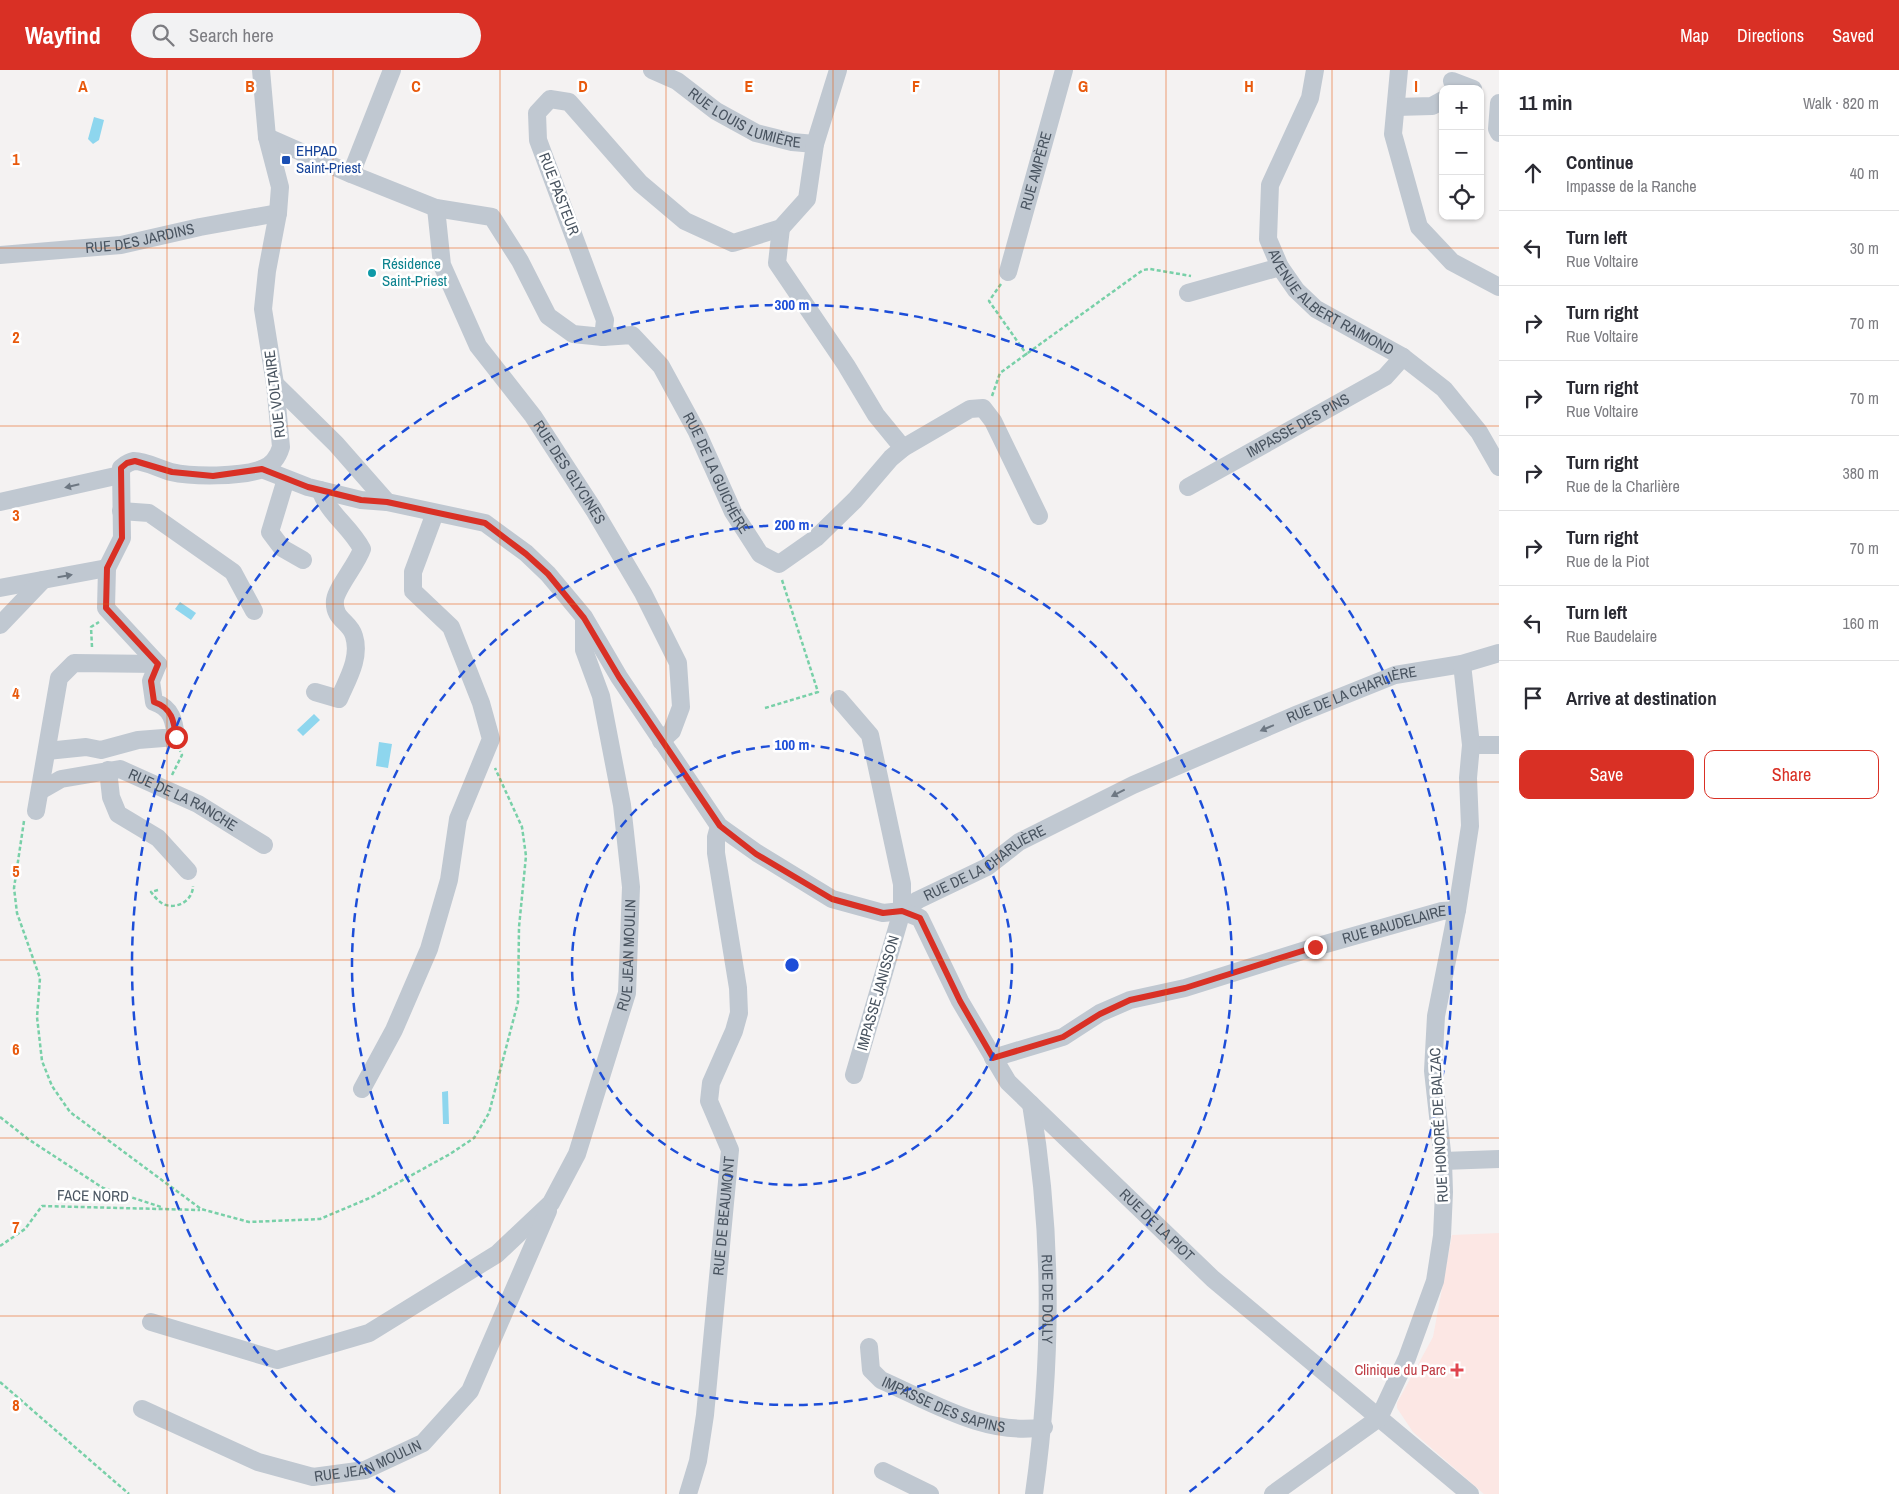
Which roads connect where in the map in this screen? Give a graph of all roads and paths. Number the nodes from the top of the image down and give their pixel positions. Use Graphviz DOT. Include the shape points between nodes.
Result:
graph roads {
  1 [pos="260,70"];
  2 [pos="392,70"];
  3 [pos="652,70"];
  4 [pos="838,70"];
  5 [pos="1064,70"];
  6 [pos="1315,70"];
  7 [pos="1399,70"];
  8 [pos="1448,80"];
  9 [pos="1462,85"];
  10 [pos="1484,95"];
  11 [pos="1439,102"];
  12 [pos="1499,103"];
  13 [pos="1396,107"];
  14 [pos="1499,133"];
  15 [pos="267,137"];
  16 [pos="815,144"];
  17 [pos="351,174"];
  18 [pos="436,208"];
  19 [pos="278,214"];
  20 [pos="781,228"];
  21 [pos="0,255"];
  22 [pos="1280,267"];
  23 [pos="1008,272"];
  24 [pos="1206,287"];
  25 [pos="1499,287"];
  26 [pos="1188,293"];
  27 [pos="603,336"];
  28 [pos="1027,354"];
  29 [pos="1403,357"];
  30 [pos="275,384"];
  31 [pos="993,395"];
  32 [pos="903,448"];
  33 [pos="1499,467"];
  34 [pos="262,469"];
  35 [pos="120,475"];
  36 [pos="286,479"];
  37 [pos="1188,487"];
  38 [pos="320,490"];
  39 [pos="0,502"];
  40 [pos="387,502"];
  41 [pos="121,512"];
  42 [pos="435,513"];
  43 [pos="1039,516"];
  44 [pos="303,560"];
  45 [pos="779,564"];
  46 [pos="107,568"];
  47 [pos="43,580"];
  48 [pos="0,588"];
  49 [pos="110,612"];
  50 [pos="254,612"];
  51 [pos="584,618"];
  52 [pos="0,625"];
  53 [pos="1499,653"];
  54 [pos="92,663"];
  55 [pos="158,664"];
  56 [pos="1462,664"];
  57 [pos="619,677"];
  58 [pos="315,692"];
  59 [pos="601,696"];
  60 [pos="838,699"];
  61 [pos="765,708"];
  62 [pos="661,741"];
  63 [pos="1471,745"];
  64 [pos="1499,745"];
  65 [pos="112,747"];
  66 [pos="47,751"];
  67 [pos="182,755"];
  68 [pos="494,766"];
  69 [pos="104,771"];
  70 [pos="166,788"];
  71 [pos="40,790"];
  72 [pos="36,811"];
  73 [pos="720,826"];
  74 [pos="264,845"];
  75 [pos="188,870"];
  76 [pos="158,890"];
  77 [pos="190,898"];
  78 [pos="1457,910"];
  79 [pos="902,911"];
  80 [pos="993,1058"];
  81 [pos="854,1075"];
  82 [pos="362,1089"];
  83 [pos="1031,1104"];
  84 [pos="0,1117"];
  85 [pos="1499,1159"];
  86 [pos="1443,1161"];
  87 [pos="551,1203"];
  88 [pos="165,1209"];
  89 [pos="202,1210"];
  90 [pos="0,1246"];
  91 [pos="151,1322"];
  92 [pos="869,1347"];
  93 [pos="0,1382"];
  94 [pos="142,1409"];
  95 [pos="1379,1418"];
  96 [pos="1044,1427"];
  97 [pos="883,1471"];
  98 [pos="129,1494"];
  99 [pos="688,1494"];
  100 [pos="930,1494"];
  101 [pos="1034,1494"];
  102 [pos="1273,1494"];
  103 [pos="1470,1494"];
  1 -- 15 [label="street, RUE VOLTAIRE"];
  2 -- 17 [label="street"];
  3 -- 16 [label="street, RUE LOUIS LUMIÈRE" via="676,81 716,111 756,133"];
  4 -- 16 [label="street"];
  5 -- 23 [label="street, RUE AMPÈRE"];
  6 -- 22 [label="street, AVENUE ALBERT RAIMOND" via="1310,98 1270,185 1268,239"];
  7 -- 13 [label="street"];
  8 -- 9 [label="street"];
  10 -- 12 [label="street"];
  11 -- 13 [label="street" via="1432,106"];
  12 -- 14 [label="street"];
  13 -- 25 [label="street" via="1393,134 1419,227 1452,262"];
  15 -- 17 [label="street"];
  15 -- 19 [label="street, RUE VOLTAIRE" via="280,187"];
  16 -- 20 [label="street" via="807,199"];
  17 -- 18 [label="street"];
  18 -- 27 [label="street" via="492,217 520,261 548,316 573,334"];
  18 -- 62 [label="street, RUE DES GLYCINES" via="442,265 478,346 533,416 594,510 643,593 678,663 681,707 672,731"];
  19 -- 21 [label="street, RUE DES JARDINS" via="121,245"];
  19 -- 30 [label="street, RUE VOLTAIRE" via="266,271 263,309"];
  20 -- 27 [label="street, RUE PASTEUR" via="733,243 685,221 640,183 569,102 550,98 537,113 538,140 605,320"];
  20 -- 32 [label="street" via="777,263 876,415"];
  22 -- 24 [label="street"];
  22 -- 29 [label="street, AVENUE ALBERT RAIMOND" via="1296,290 1316,309"];
  23 -- 28 [label="path" via="989,301"];
  24 -- 26 [label="street"];
  24 -- 28 [label="path" via="1188,274 1143,270"];
  27 -- 45 [label="street, RUE DE LA GUICHÈRE" via="632,335 661,366 697,432 733,512 760,554"];
  28 -- 31 [label="path" via="1000,373"];
  29 -- 33 [label="street, AVENUE ALBERT RAIMOND" via="1444,389 1479,432"];
  29 -- 37 [label="street, IMPASSE DES PINS" via="1385,378"];
  30 -- 34 [label="street, RUE VOLTAIRE" via="281,446 278,456"];
  30 -- 40 [label="street" via="329,437"];
  32 -- 43 [label="street" via="970,409 983,408"];
  32 -- 45 [label="street" via="816,538"];
  34 -- 35 [label="street" via="213,476 194,475 135,461 121,468"];
  34 -- 36 [label="street"];
  35 -- 39 [label="street, one-way"];
  35 -- 41 [label="street"];
  36 -- 38 [label="street"];
  36 -- 44 [label="street" via="270,532 282,548"];
  38 -- 40 [label="street" via="361,500"];
  38 -- 58 [label="street" via="327,507 356,537 362,548 336,598 336,612 354,635 356,657 339,699"];
  40 -- 42 [label="street"];
  41 -- 46 [label="street" via="122,538"];
  41 -- 50 [label="street" via="149,513 233,572"];
  42 -- 51 [label="street" via="485,523 548,574"];
  42 -- 82 [label="street" via="413,572 413,591 452,627 481,703 490,739 458,819 449,880 425,958 394,1030"];
  45 -- 61 [label="path" via="818,692"];
  47 -- 46 [label="street, one-way"];
  46 -- 49 [label="street" via="106,608"];
  47 -- 48 [label="street"];
  47 -- 52 [label="street"];
  49 -- 54 [label="path" via="91,627"];
  49 -- 55 [label="street"];
  51 -- 57 [label="street"];
  51 -- 59 [label="street, RUE JEAN MOULIN" via="584,650"];
  53 -- 56 [label="street, RUE DE LA CHARLIÈRE"];
  54 -- 55 [label="street"];
  54 -- 66 [label="street" via="74,663 59,678"];
  55 -- 65 [label="street" via="151,681 154,702 174,719 176,737 138,740"];
  56 -- 63 [label="street, RUE HONORÉ DE BALZAC"];
  56 -- 79 [label="street, RUE DE LA CHARLIÈRE, one-way" via="1394,675 1133,785 1019,842 987,867"];
  57 -- 59 [label="street" via="605,685"];
  57 -- 62 [label="street"];
  59 -- 87 [label="street, RUE JEAN MOULIN" via="622,805 631,887 627,993 577,1154"];
  60 -- 79 [label="street, IMPASSE JANISSON" via="870,735 902,884"];
  62 -- 73 [label="street"];
  63 -- 64 [label="street"];
  63 -- 78 [label="street, RUE HONORÉ DE BALZAC" via="1468,778 1470,826"];
  65 -- 66 [label="street"];
  65 -- 69 [label="street" via="101,763"];
  66 -- 71 [label="street"];
  67 -- 70 [label="path"];
  68 -- 89 [label="path" via="522,827 526,856 519,927 518,1002 489,1113 474,1138 398,1184 320,1220 250,1222"];
  69 -- 70 [label="street, RUE DE LA RANCHE" via="120,769"];
  69 -- 71 [label="street, RUE DE LA RANCHE" via="61,780"];
  69 -- 75 [label="street" via="118,814 158,838"];
  70 -- 74 [label="street, RUE DE LA RANCHE"];
  71 -- 72 [label="street"];
  72 -- 89 [label="path" via="24,822 14,888 17,913 40,978 37,1017 42,1061 52,1086 70,1112"];
  73 -- 79 [label="street" via="756,854 832,899 883,913"];
  73 -- 99 [label="street, RUE DE BEAUMONT" via="716,853 738,988 739,1013 711,1083 709,1101 730,1150 705,1415 698,1461"];
  76 -- 77 [label="path" via="151,892 164,905 176,906"];
  78 -- 80 [label="street, RUE BAUDELAIRE" via="1442,911 1315,947 1185,988 1130,1000 1063,1037"];
  78 -- 86 [label="street, RUE HONORÉ DE BALZAC" via="1436,1016 1433,1071"];
  79 -- 80 [label="street, RUE DE LA PIOT" via="920,918 960,1001"];
  79 -- 81 [label="street, IMPASSE JANISSON"];
  80 -- 83 [label="street, RUE DE LA PIOT" via="1008,1082"];
  83 -- 95 [label="street, RUE DE LA PIOT" via="1212,1279"];
  83 -- 96 [label="street, RUE DE DOLLY" via="1048,1273"];
  84 -- 88 [label="path" via="103,1188"];
  85 -- 86 [label="street"];
  86 -- 95 [label="street, RUE HONORÉ DE BALZAC" via="1442,1236 1435,1281 1407,1358"];
  87 -- 91 [label="street, RUE JEAN MOULIN" via="497,1254 370,1333 276,1360"];
  87 -- 94 [label="street, RUE JEAN MOULIN" via="470,1391 423,1443 365,1470 314,1477 258,1462"];
  88 -- 89 [label="path, FACE NORD"];
  88 -- 90 [label="path, FACE NORD" via="42,1206 25,1229"];
  92 -- 96 [label="street, IMPASSE DES SAPINS" via="871,1370 881,1380 990,1426 1024,1430"];
  93 -- 98 [label="path"];
  95 -- 102 [label="street, RUE HONORÉ DE BALZAC"];
  95 -- 103 [label="street, RUE DE LA PIOT"];
  96 -- 101 [label="street, RUE DE DOLLY"];
  97 -- 100 [label="street"];
}
